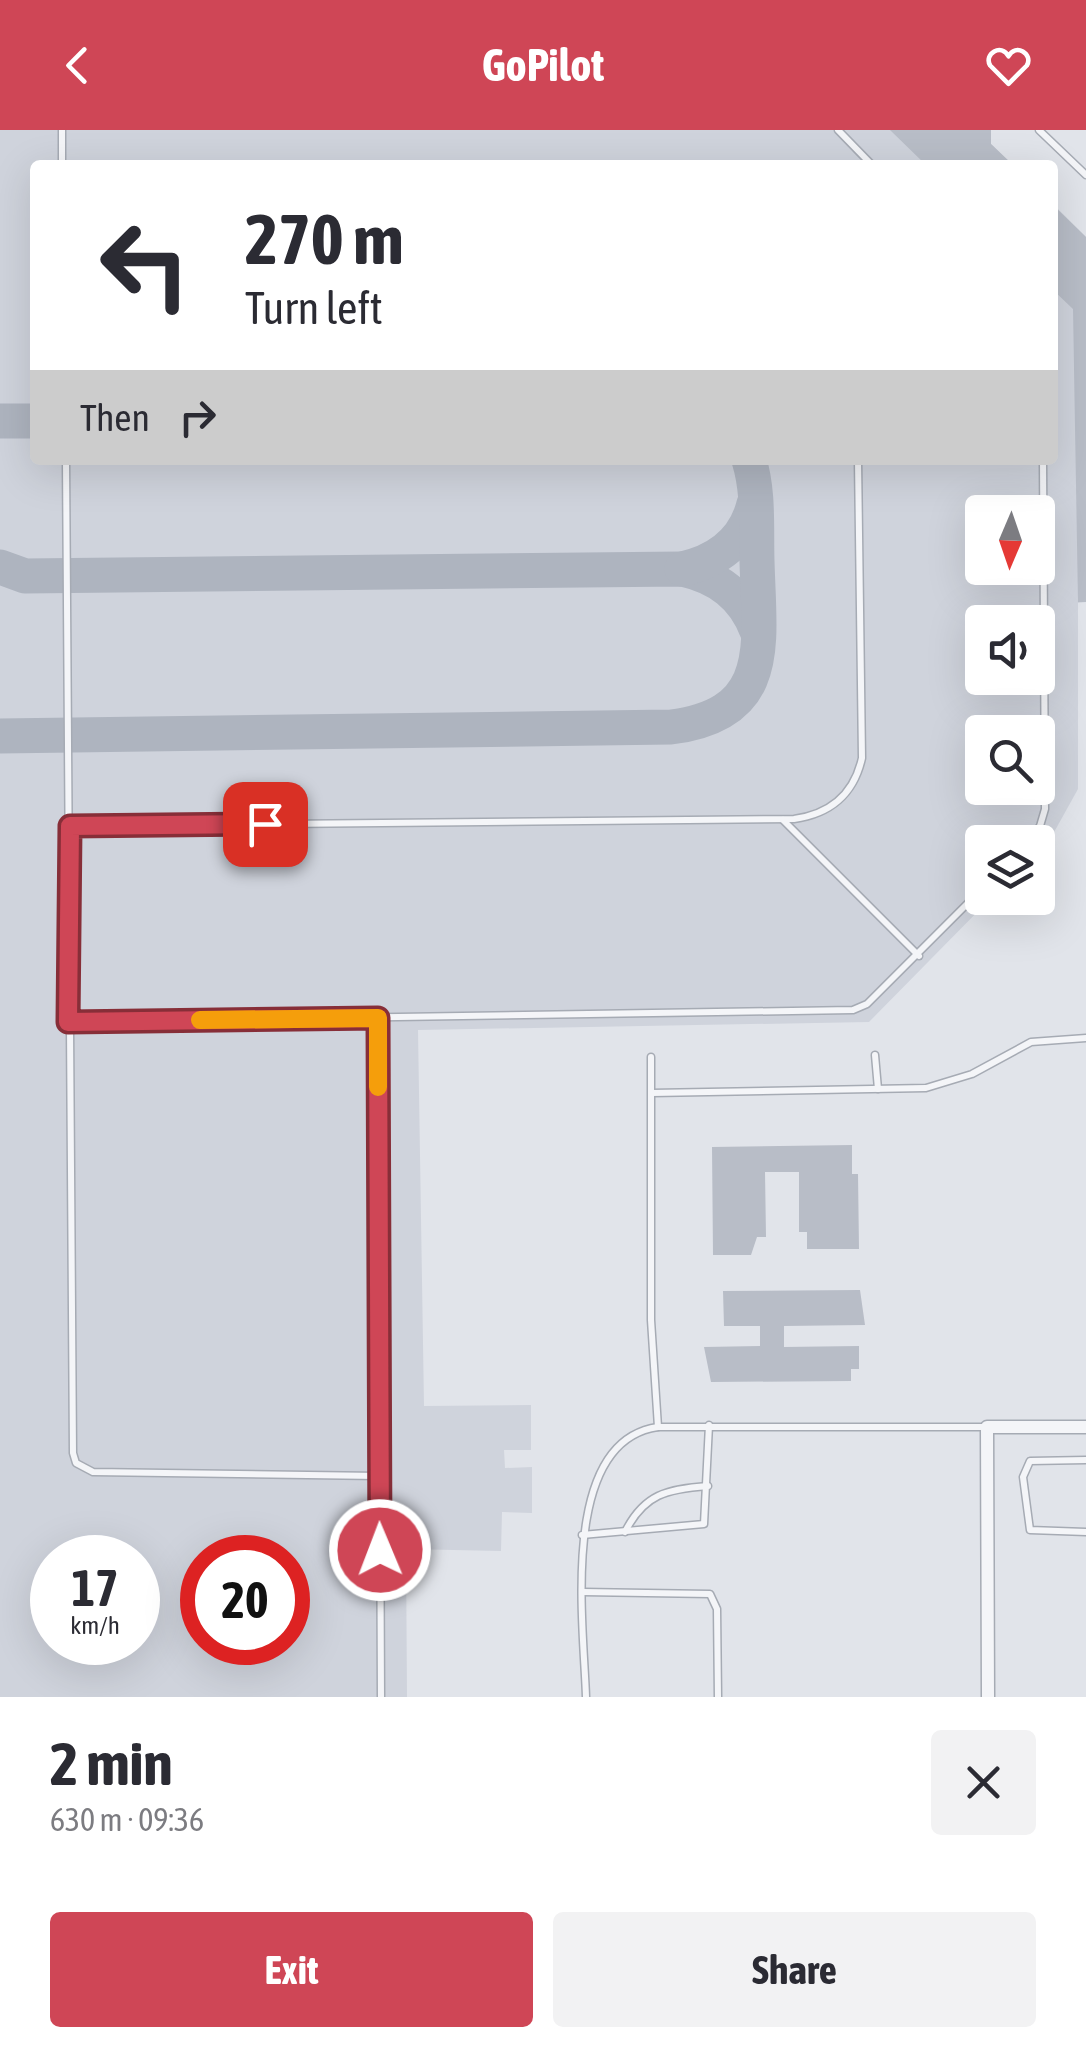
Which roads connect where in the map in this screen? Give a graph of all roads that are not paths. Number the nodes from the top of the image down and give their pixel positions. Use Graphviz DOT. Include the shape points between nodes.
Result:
graph roads {
  1 [pos="62,130"];
  2 [pos="838,130"];
  3 [pos="1039,130"];
  4 [pos="62,160"];
  5 [pos="867,160"];
  6 [pos="1086,175"];
  7 [pos="66,465"];
  8 [pos="858,465"];
  9 [pos="1043,465"];
  10 [pos="782,820"];
  11 [pos="1040,825"];
  12 [pos="70,826"];
  13 [pos="965,907"];
  14 [pos="919,956"];
  15 [pos="378,1018"];
  16 [pos="68,1022"];
  17 [pos="1086,1038"];
  18 [pos="875,1055"];
  19 [pos="651,1056"];
  20 [pos="878,1089"];
  21 [pos="652,1094"];
  22 [pos="708,1425"];
  23 [pos="658,1426"];
  24 [pos="987,1426"];
  25 [pos="1086,1427"];
  26 [pos="1086,1460"];
  27 [pos="379,1476"];
  28 [pos="708,1486"];
  29 [pos="624,1532"];
  30 [pos="1086,1532"];
  31 [pos="582,1535"];
  32 [pos="583,1592"];
  33 [pos="382,1697"];
  34 [pos="586,1697"];
  35 [pos="718,1697"];
  36 [pos="988,1697"];
  1 -- 4 [label="lane"];
  2 -- 5 [label="lane"];
  3 -- 6 [label="lane"];
  7 -- 12 [label="lane"];
  8 -- 10 [label="lane" via="862,758 838,802 810,817"];
  9 -- 11 [label="lane"];
  10 -- 12 [label="lane"];
  10 -- 14 [label="lane"];
  12 -- 16 [label="lane"];
  13 -- 14 [label="lane"];
  14 -- 15 [label="lane" via="853,1010"];
  15 -- 16 [label="lane"];
  15 -- 27 [label="lane"];
  16 -- 27 [label="lane" via="76,1464 92,1472"];
  17 -- 20 [label="lane" via="1031,1042 948,1084"];
  18 -- 20 [label="lane"];
  19 -- 21 [label="lane"];
  20 -- 21 [label="lane"];
  21 -- 23 [label="lane" via="651,1320"];
  22 -- 23 [label="lane"];
  22 -- 24 [label="lane"];
  22 -- 28 [label="lane"];
  23 -- 31 [label="lane" via="621,1444 598,1482"];
  24 -- 25 [label="street"];
  24 -- 36 [label="street"];
  26 -- 30 [label="lane" via="1030,1461 1023,1478 1030,1530"];
  27 -- 33 [label="lane"];
  28 -- 29 [label="lane" via="653,1496"];
  28 -- 29 [label="lane" via="704,1524"];
  29 -- 31 [label="lane"];
  31 -- 32 [label="lane"];
  32 -- 34 [label="lane"];
  32 -- 35 [label="lane" via="710,1594 717,1609"];
}
